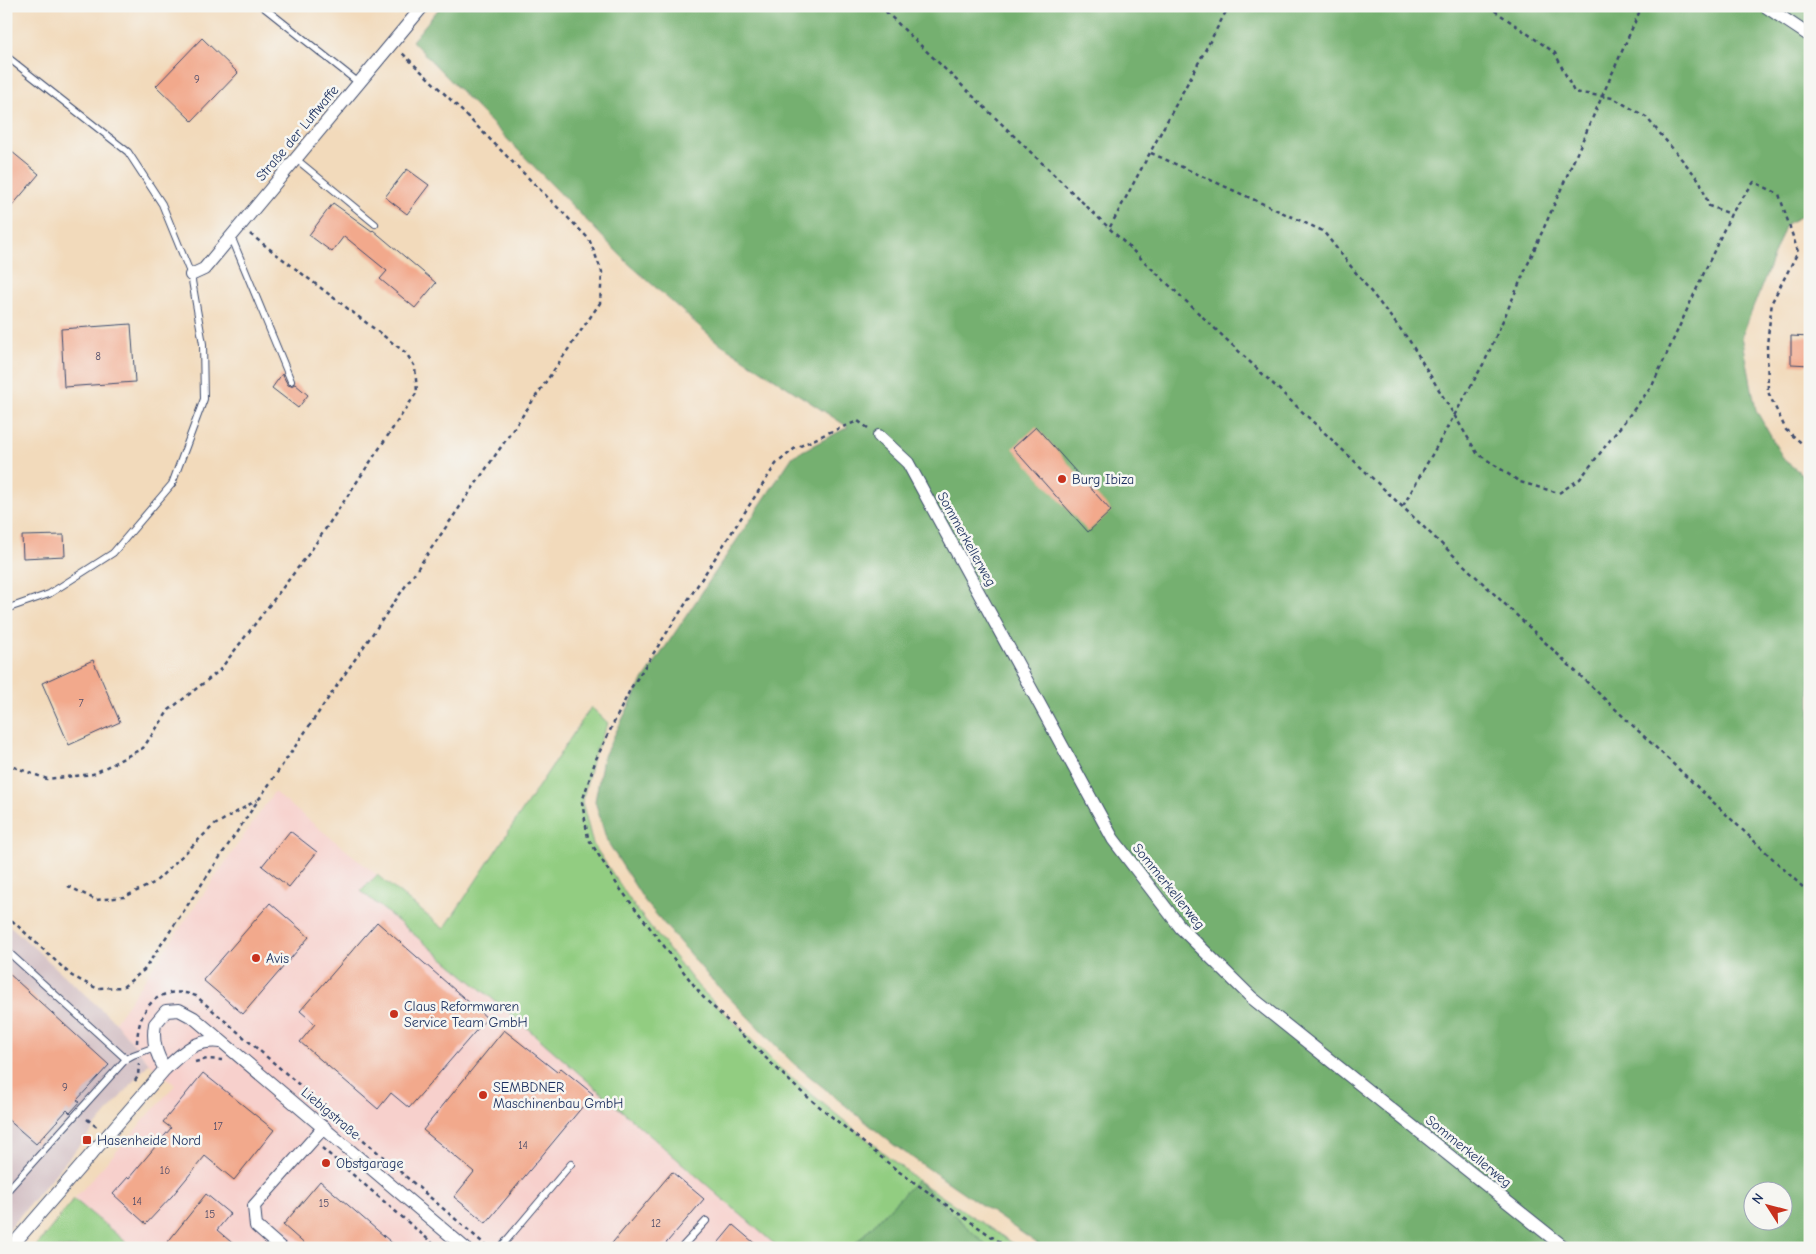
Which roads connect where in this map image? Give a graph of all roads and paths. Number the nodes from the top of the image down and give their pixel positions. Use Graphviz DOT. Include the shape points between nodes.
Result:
graph roads {
  1 [pos="262,6"];
  2 [pos="422,6"];
  3 [pos="880,6"];
  4 [pos="1229,6"];
  5 [pos="1488,6"];
  6 [pos="1642,6"];
  7 [pos="1764,6"];
  8 [pos="1810,36"];
  9 [pos="391,44"];
  10 [pos="6,56"];
  11 [pos="359,83"];
  12 [pos="1602,96"];
  13 [pos="1150,153"];
  14 [pos="296,158"];
  15 [pos="1731,214"];
  16 [pos="375,224"];
  17 [pos="240,226"];
  18 [pos="1110,228"];
  19 [pos="231,236"];
  20 [pos="191,275"];
  21 [pos="291,381"];
  22 [pos="1454,416"];
  23 [pos="879,436"];
  24 [pos="1810,450"];
  25 [pos="1403,506"];
  26 [pos="6,609"];
  27 [pos="6,764"];
  28 [pos="259,799"];
  29 [pos="68,886"];
  30 [pos="1810,894"];
  31 [pos="6,915"];
  32 [pos="6,950"];
  33 [pos="221,1042"];
  34 [pos="155,1047"];
  35 [pos="138,1053"];
  36 [pos="180,1055"];
  37 [pos="126,1059"];
  38 [pos="222,1060"];
  39 [pos="165,1069"];
  40 [pos="134,1083"];
  41 [pos="103,1122"];
  42 [pos="97,1128"];
  43 [pos="324,1128"];
  44 [pos="321,1147"];
  45 [pos="571,1164"];
  46 [pos="6,1192"];
  47 [pos="706,1220"];
  48 [pos="10,1243"];
  49 [pos="281,1248"];
  50 [pos="438,1248"];
  51 [pos="465,1248"];
  52 [pos="489,1248"];
  53 [pos="500,1248"];
  54 [pos="681,1248"];
  55 [pos="1008,1248"];
  56 [pos="1565,1248"];
  1 -- 11 [label="lane"];
  2 -- 9 [label="street, Straße der Luftwaffe"];
  3 -- 18 [label="path"];
  4 -- 13 [label="path"];
  5 -- 12 [label="path" via="1555,53 1574,92"];
  6 -- 12 [label="path"];
  7 -- 8 [label="street"];
  9 -- 11 [label="street, Straße der Luftwaffe"];
  9 -- 28 [label="path" via="589,239 602,272 600,303"];
  10 -- 20 [label="lane" via="128,152 162,204"];
  11 -- 14 [label="street, Straße der Luftwaffe"];
  12 -- 15 [label="path" via="1613,98 1646,117 1700,182 1709,206"];
  12 -- 22 [label="path" via="1485,361"];
  13 -- 18 [label="path"];
  13 -- 22 [label="path" via="1323,231 1409,340"];
  14 -- 16 [label="lane"];
  14 -- 17 [label="street, Straße der Luftwaffe"];
  15 -- 22 [label="path" via="1652,386 1580,479 1559,493 1520,482 1477,453"];
  15 -- 24 [label="path" via="1754,182 1779,194 1798,252 1772,302 1767,345 1768,392 1786,430"];
  17 -- 19 [label="street, Straße der Luftwaffe"];
  17 -- 27 [label="path" via="406,353 415,366 417,392 310,552 220,671 169,710 143,748 93,774 47,779"];
  18 -- 25 [label="path"];
  19 -- 20 [label="street, Straße der Luftwaffe" via="204,269"];
  19 -- 21 [label="lane"];
  20 -- 26 [label="lane" via="203,344 204,398 172,484 113,553 49,594"];
  22 -- 25 [label="path"];
  23 -- 55 [label="path" via="858,421 794,449 776,464 630,688 596,759 582,802 588,838 618,886 703,997 806,1096 898,1171"];
  23 -- 56 [label="street, Sommerkellerweg" via="908,463 1113,839 1181,928 1252,998"];
  25 -- 30 [label="path"];
  28 -- 29 [label="path" via="213,826 154,883 124,897 96,900"];
  28 -- 31 [label="path" via="144,970 123,987 96,988 72,976"];
  32 -- 37 [label="lane"];
  33 -- 34 [label="street, Liebigstraße" via="190,1014 174,1010 166,1011 155,1024"];
  33 -- 36 [label="street" via="199,1042"];
  33 -- 43 [label="street, Liebigstraße"];
  34 -- 35 [label="lane"];
  34 -- 39 [label="street"];
  35 -- 37 [label="lane"];
  35 -- 40 [label="path" via="140,1065"];
  35 -- 52 [label="path" via="136,1042 140,1021 155,998 182,992 196,996"];
  36 -- 38 [label="path" via="192,1063"];
  36 -- 39 [label="street"];
  37 -- 46 [label="lane"];
  39 -- 48 [label="street"];
  41 -- 42 [label="path"];
  43 -- 49 [label="street" via="254,1206 256,1226"];
  43 -- 51 [label="street, Liebigstraße"];
  44 -- 50 [label="path"];
  45 -- 53 [label="lane"];
  47 -- 54 [label="lane"];
}
